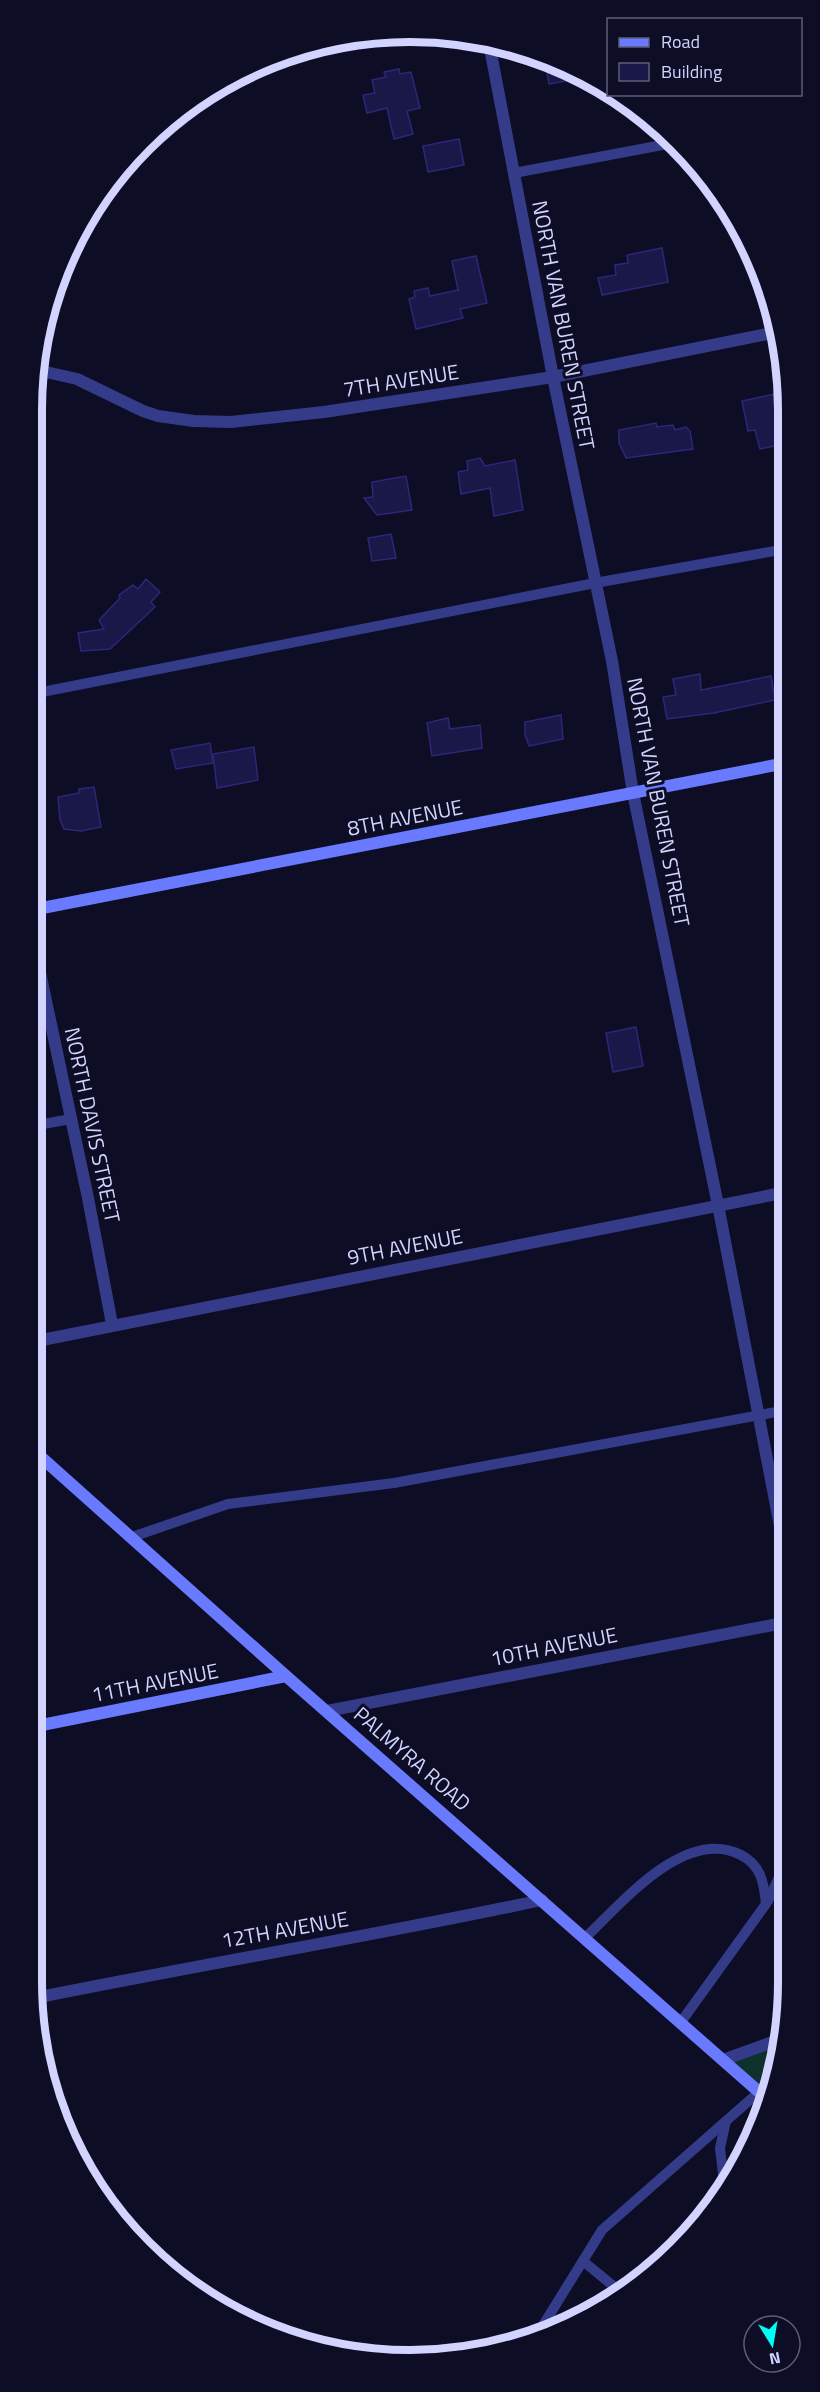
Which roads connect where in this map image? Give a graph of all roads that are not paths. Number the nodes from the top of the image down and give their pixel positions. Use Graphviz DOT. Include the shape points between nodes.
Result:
graph roads {
  1 [pos="491,51"];
  2 [pos="665,145"];
  3 [pos="514,173"];
  4 [pos="770,333"];
  5 [pos="44,371"];
  6 [pos="553,377"];
  7 [pos="778,550"];
  8 [pos="595,583"];
  9 [pos="42,692"];
  10 [pos="778,765"];
  11 [pos="633,793"];
  12 [pos="42,908"];
  13 [pos="42,982"];
  14 [pos="71,1119"];
  15 [pos="42,1124"];
  16 [pos="778,1194"];
  17 [pos="718,1205"];
  18 [pos="112,1324"];
  19 [pos="42,1340"];
  20 [pos="778,1412"];
  21 [pos="758,1415"];
  22 [pos="42,1458"];
  23 [pos="778,1517"];
  24 [pos="132,1538"];
  25 [pos="778,1624"];
  26 [pos="286,1676"];
  27 [pos="327,1711"];
  28 [pos="42,1725"];
  29 [pos="778,1876"];
  30 [pos="542,1900"];
  31 [pos="766,1904"];
  32 [pos="585,1938"];
  33 [pos="43,1996"];
  34 [pos="681,2022"];
  35 [pos="773,2042"];
  36 [pos="723,2060"];
  37 [pos="760,2093"];
  38 [pos="759,2098"];
  39 [pos="726,2121"];
  40 [pos="723,2175"];
  41 [pos="583,2261"];
  42 [pos="615,2287"];
  43 [pos="543,2325"];
  1 -- 3 [label="street, NORTH VAN BUREN STREET"];
  2 -- 3 [label="lane"];
  3 -- 6 [label="street, NORTH VAN BUREN STREET"];
  4 -- 6 [label="street, 7TH AVENUE"];
  5 -- 6 [label="street, 7TH AVENUE" via="77,378 158,416 231,422"];
  6 -- 8 [label="street, NORTH VAN BUREN STREET"];
  7 -- 8 [label="lane"];
  8 -- 9 [label="lane"];
  8 -- 11 [label="street, NORTH VAN BUREN STREET"];
  10 -- 11 [label="street, 8TH AVENUE"];
  11 -- 12 [label="street, 8TH AVENUE"];
  11 -- 17 [label="street, NORTH VAN BUREN STREET"];
  13 -- 14 [label="street, NORTH DAVIS STREET"];
  14 -- 15 [label="lane"];
  14 -- 18 [label="street, NORTH DAVIS STREET"];
  16 -- 17 [label="street, 9TH AVENUE"];
  17 -- 18 [label="street, 9TH AVENUE"];
  17 -- 21 [label="street, NORTH VAN BUREN STREET"];
  18 -- 19 [label="street, 9TH AVENUE"];
  20 -- 21 [label="lane"];
  21 -- 23 [label="street, NORTH VAN BUREN STREET"];
  21 -- 24 [label="lane" via="394,1483 228,1504"];
  22 -- 24 [label="street, PALMYRA ROAD"];
  24 -- 26 [label="street, PALMYRA ROAD"];
  25 -- 27 [label="street, 10TH AVENUE"];
  26 -- 27 [label="street, PALMYRA ROAD"];
  26 -- 28 [label="street, 11TH AVENUE"];
  27 -- 30 [label="street, PALMYRA ROAD"];
  29 -- 31 [label="lane"];
  30 -- 32 [label="street, PALMYRA ROAD"];
  30 -- 33 [label="street, 12TH AVENUE"];
  31 -- 32 [label="lane" via="764,1881 750,1859 733,1850 704,1849 681,1856 651,1876"];
  31 -- 34 [label="lane"];
  32 -- 34 [label="street, PALMYRA ROAD"];
  34 -- 36 [label="street, PALMYRA ROAD"];
  35 -- 36 [label="street"];
  36 -- 37 [label="street, PALMYRA ROAD"];
  38 -- 39 [label="lane"];
  39 -- 40 [label="lane" via="720,2148"];
  39 -- 41 [label="lane" via="602,2230"];
  41 -- 42 [label="lane"];
  41 -- 43 [label="lane"];
}
